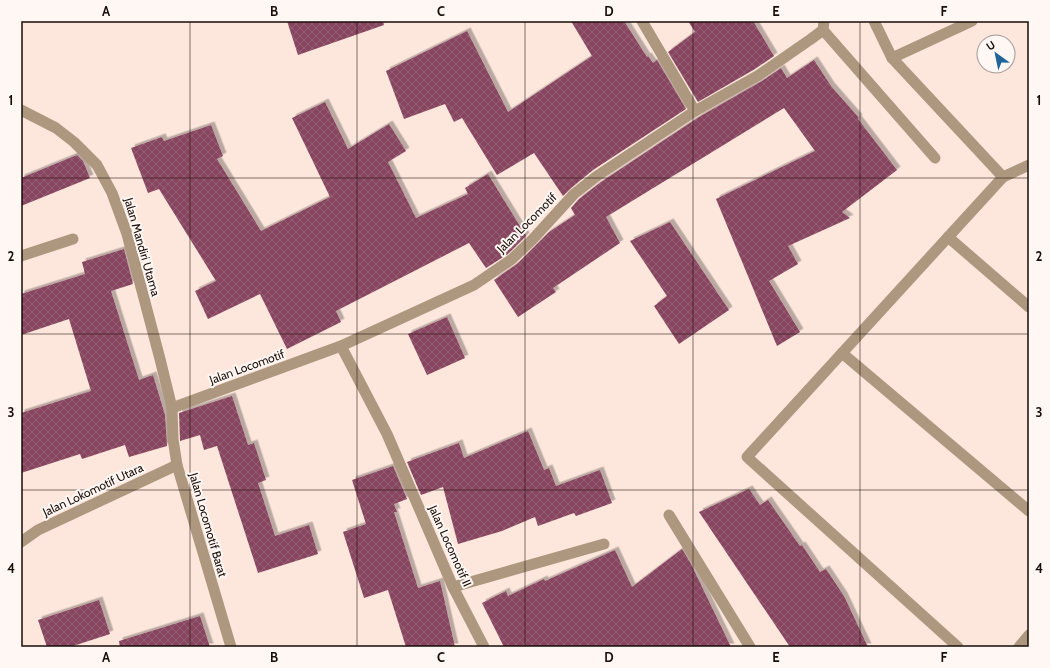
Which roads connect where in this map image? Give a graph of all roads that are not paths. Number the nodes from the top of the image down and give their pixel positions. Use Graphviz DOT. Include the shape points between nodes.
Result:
graph roads {
  1 [pos="642,21"];
  2 [pos="874,21"];
  3 [pos="972,21"];
  4 [pos="823,25"];
  5 [pos="892,58"];
  6 [pos="21,110"];
  7 [pos="695,111"];
  8 [pos="935,158"];
  9 [pos="1029,165"];
  10 [pos="1003,177"];
  11 [pos="948,237"];
  12 [pos="73,239"];
  13 [pos="21,256"];
  14 [pos="1029,306"];
  15 [pos="341,346"];
  16 [pos="842,353"];
  17 [pos="172,408"];
  18 [pos="177,465"];
  19 [pos="1029,511"];
  20 [pos="669,515"];
  21 [pos="21,542"];
  22 [pos="604,544"];
  23 [pos="453,587"];
  24 [pos="1029,635"];
  25 [pos="231,647"];
  26 [pos="484,647"];
  27 [pos="750,647"];
  28 [pos="958,647"];
  29 [pos="1019,647"];
  1 -- 7 [label="street"];
  2 -- 5 [label="street"];
  3 -- 5 [label="street"];
  4 -- 7 [label="street, Jalan Locomotif" via="812,40 759,75"];
  4 -- 8 [label="street"];
  5 -- 10 [label="street"];
  6 -- 17 [label="street, Jalan Mandiri Utama" via="56,128 98,165 112,193 127,234"];
  7 -- 15 [label="street, Jalan Locomotif" via="574,194 533,239 496,270 474,284"];
  9 -- 10 [label="street"];
  10 -- 11 [label="street"];
  11 -- 14 [label="street"];
  11 -- 16 [label="street"];
  12 -- 13 [label="street"];
  15 -- 17 [label="street, Jalan Locomotif"];
  15 -- 23 [label="street, Jalan Locomotif II" via="396,453"];
  16 -- 19 [label="street"];
  16 -- 28 [label="street" via="747,457"];
  17 -- 18 [label="street, Jalan Locomotif Barat"];
  18 -- 21 [label="street, Jalan Lokomotif Utara" via="38,530"];
  18 -- 25 [label="street, Jalan Locomotif Barat"];
  20 -- 27 [label="street"];
  22 -- 23 [label="street"];
  23 -- 26 [label="street, Jalan Locomotif II"];
  24 -- 29 [label="street"];
}
